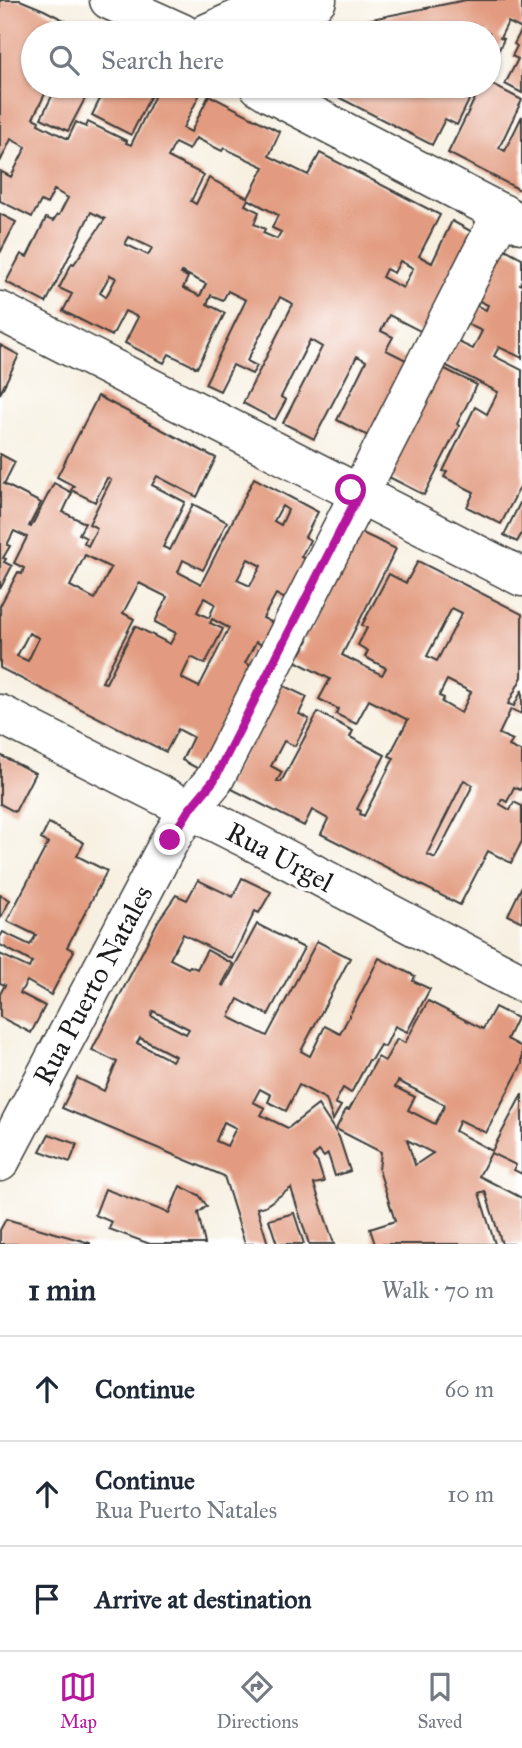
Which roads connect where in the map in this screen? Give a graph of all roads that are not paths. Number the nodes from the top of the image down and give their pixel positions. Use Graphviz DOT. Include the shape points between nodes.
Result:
graph roads {
  1 [pos="109,0"];
  2 [pos="317,0"];
  3 [pos="155,21"];
  4 [pos="234,21"];
  5 [pos="280,98"];
  6 [pos="512,218"];
  7 [pos="0,311"];
  8 [pos="359,494"];
  9 [pos="522,577"];
  10 [pos="0,714"];
  11 [pos="189,810"];
  12 [pos="522,983"];
  13 [pos="0,1162"];
  1 -- 3 [label="street"];
  2 -- 4 [label="street"];
  5 -- 6 [label="street"];
  6 -- 8 [label="street, Rua Puerto Natales"];
  7 -- 8 [label="street"];
  8 -- 9 [label="street"];
  8 -- 11 [label="street, Rua Puerto Natales" via="214,780"];
  10 -- 11 [label="street, Rua Urgel"];
  11 -- 12 [label="street, Rua Urgel"];
  11 -- 13 [label="street, Rua Puerto Natales"];
}
